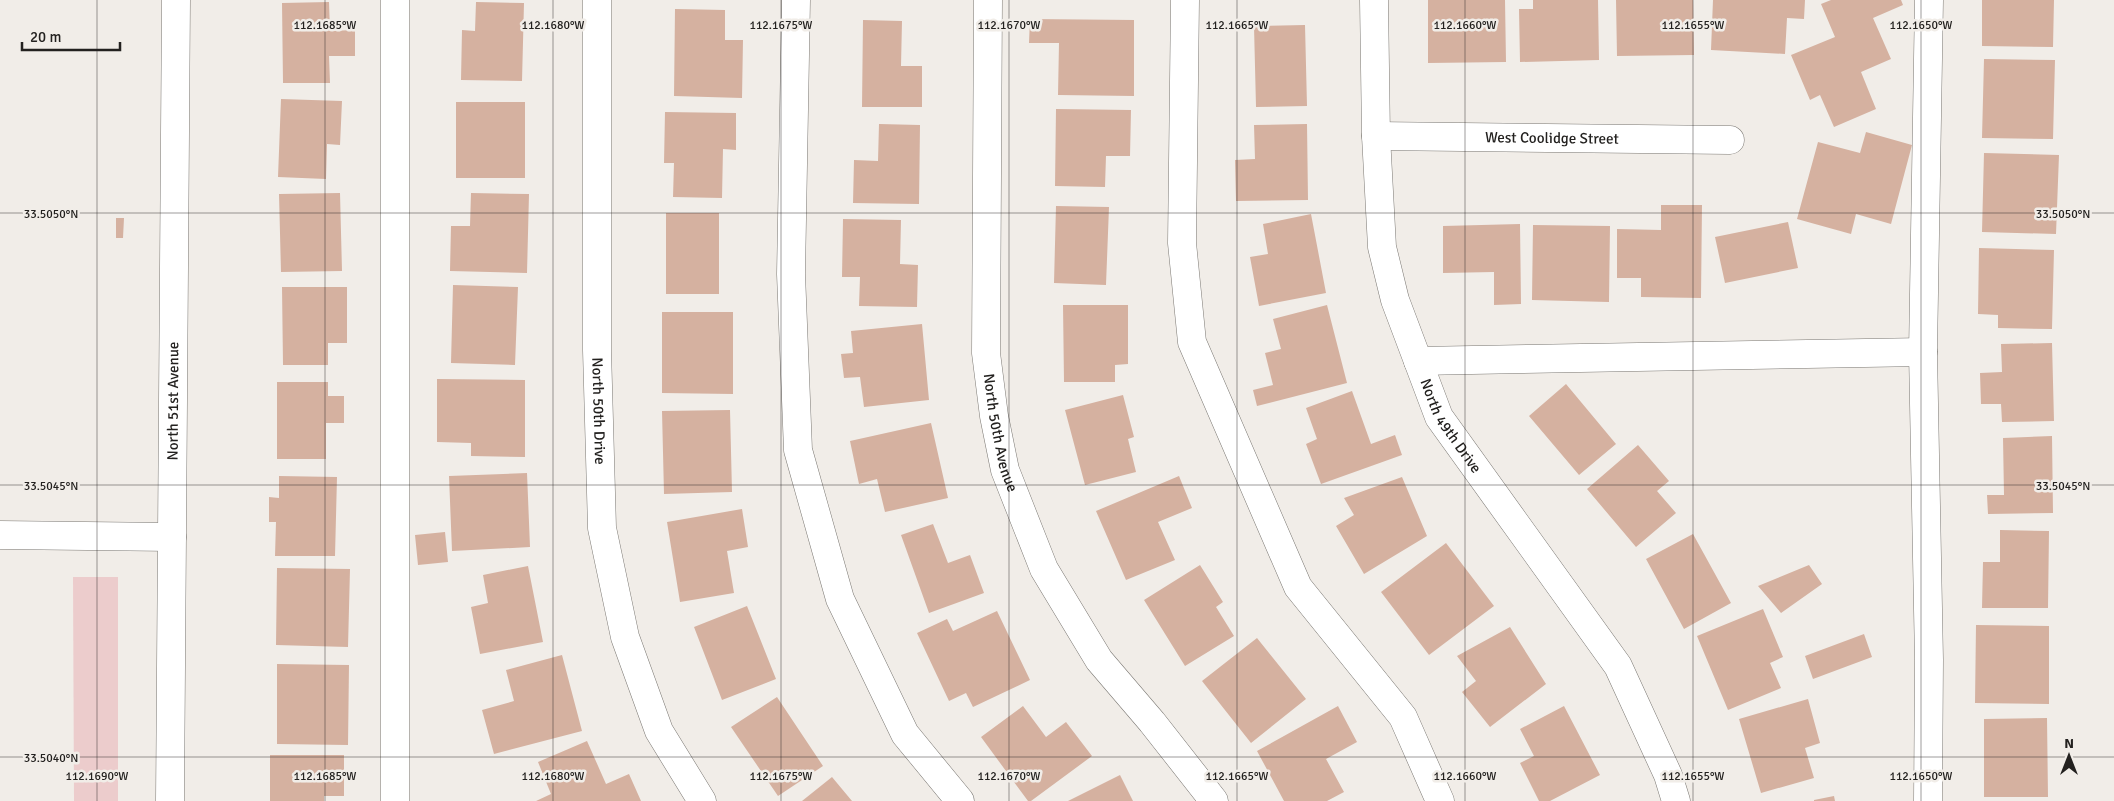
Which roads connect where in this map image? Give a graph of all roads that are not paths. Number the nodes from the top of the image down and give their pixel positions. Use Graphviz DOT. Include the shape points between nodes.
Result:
graph roads {
  1 [pos="176,0"];
  2 [pos="395,0"];
  3 [pos="597,0"];
  4 [pos="796,0"];
  5 [pos="988,0"];
  6 [pos="1185,0"];
  7 [pos="1374,0"];
  8 [pos="1928,0"];
  9 [pos="1376,136"];
  10 [pos="1730,140"];
  11 [pos="1923,352"];
  12 [pos="1418,361"];
  13 [pos="0,535"];
  14 [pos="172,537"];
  15 [pos="170,801"];
  16 [pos="395,801"];
  17 [pos="702,801"];
  18 [pos="960,801"];
  19 [pos="1214,801"];
  20 [pos="1440,801"];
  21 [pos="1676,801"];
  22 [pos="1928,801"];
  1 -- 14 [label="street, North 51st Avenue"];
  2 -- 16 [label="street"];
  3 -- 17 [label="street, North 50th Drive" via="597,350 602,528 625,637 660,731"];
  4 -- 18 [label="street" via="791,274 798,450 840,599 905,734"];
  5 -- 19 [label="street, North 50th Avenue" via="986,353 1005,470 1044,569 1099,660"];
  6 -- 20 [label="street" via="1182,243 1192,342 1298,587 1403,717"];
  7 -- 9 [label="street, North 49th Drive"];
  8 -- 11 [label="street"];
  9 -- 10 [label="street, West Coolidge Street"];
  9 -- 12 [label="street, North 49th Drive" via="1382,247 1395,300"];
  11 -- 12 [label="street"];
  11 -- 22 [label="street" via="1929,660"];
  12 -- 21 [label="street, North 49th Drive" via="1439,417 1618,666 1668,775"];
  13 -- 14 [label="street"];
  14 -- 15 [label="street, North 51st Avenue"];
}
